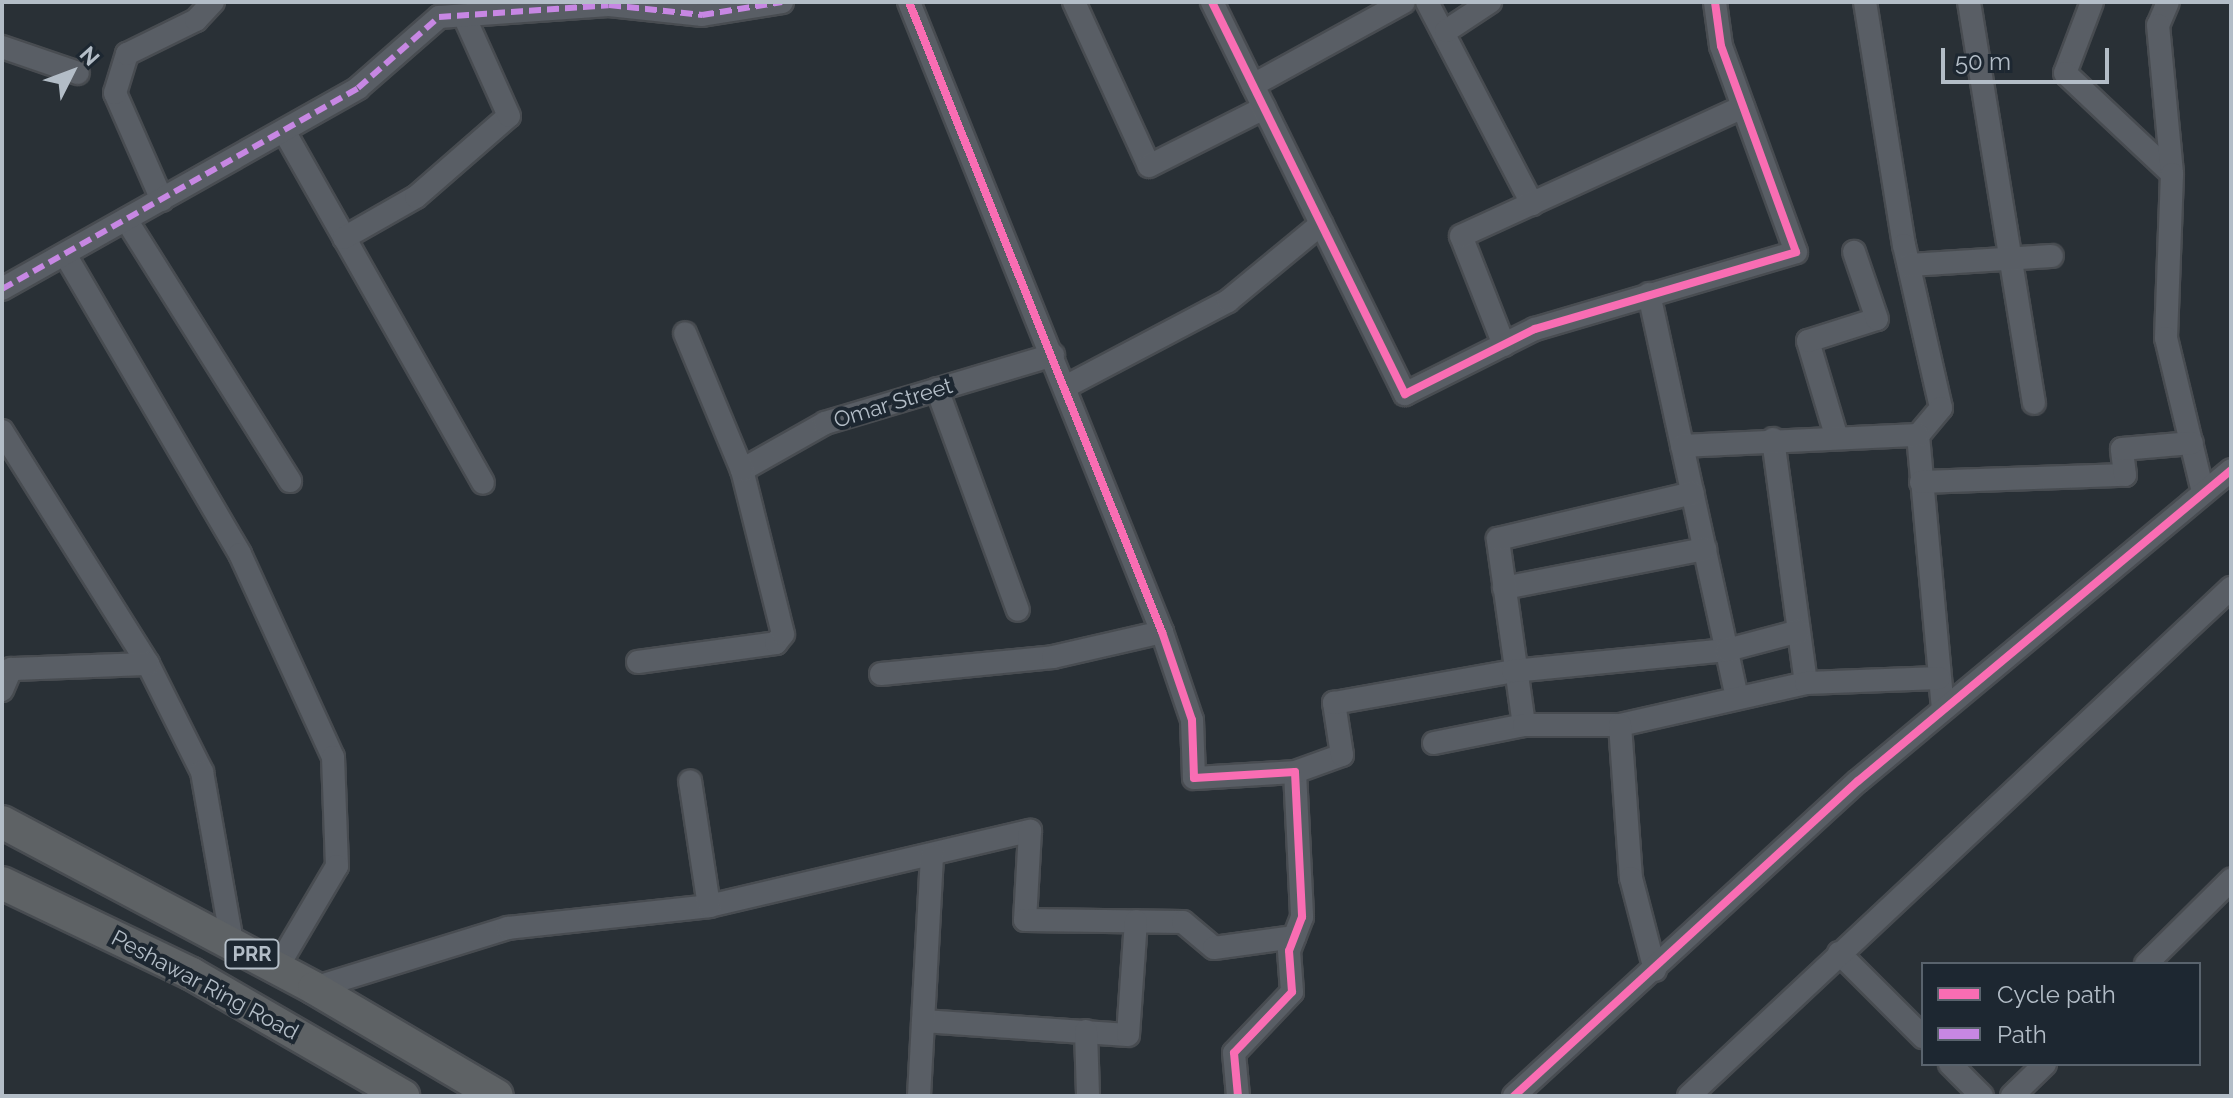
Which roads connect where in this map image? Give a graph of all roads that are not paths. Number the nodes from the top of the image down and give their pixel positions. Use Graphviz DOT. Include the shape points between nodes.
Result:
graph roads {
  1 [pos="213,2"];
  2 [pos="782,2"];
  3 [pos="909,2"];
  4 [pos="1074,2"];
  5 [pos="1212,2"];
  6 [pos="1404,2"];
  7 [pos="1427,2"];
  8 [pos="1490,2"];
  9 [pos="1715,2"];
  10 [pos="1865,2"];
  11 [pos="1969,2"];
  12 [pos="2092,2"];
  13 [pos="2168,2"];
  14 [pos="441,10"];
  15 [pos="464,16"];
  16 [pos="1446,31"];
  17 [pos="2,47"];
  18 [pos="78,73"];
  19 [pos="1253,85"];
  20 [pos="1743,107"];
  21 [pos="1264,108"];
  22 [pos="284,131"];
  23 [pos="2172,174"];
  24 [pos="162,200"];
  25 [pos="1532,204"];
  26 [pos="127,221"];
  27 [pos="1321,224"];
  28 [pos="344,238"];
  29 [pos="1854,252"];
  30 [pos="66,256"];
  31 [pos="2052,256"];
  32 [pos="2009,259"];
  33 [pos="1909,265"];
  34 [pos="2,289"];
  35 [pos="1649,294"];
  36 [pos="685,333"];
  37 [pos="1504,345"];
  38 [pos="1053,355"];
  39 [pos="1067,386"];
  40 [pos="937,389"];
  41 [pos="2034,403"];
  42 [pos="2,431"];
  43 [pos="1836,435"];
  44 [pos="1918,435"];
  45 [pos="1773,439"];
  46 [pos="2192,443"];
  47 [pos="1682,446"];
  48 [pos="742,470"];
  49 [pos="2231,470"];
  50 [pos="290,481"];
  51 [pos="1921,482"];
  52 [pos="483,483"];
  53 [pos="2203,492"];
  54 [pos="1693,493"];
  55 [pos="1705,549"];
  56 [pos="1504,588"];
  57 [pos="2226,601"];
  58 [pos="1018,610"];
  59 [pos="1799,631"];
  60 [pos="1162,632"];
  61 [pos="1727,650"];
  62 [pos="638,662"];
  63 [pos="148,664"];
  64 [pos="1513,671"];
  65 [pos="881,674"];
  66 [pos="1939,678"];
  67 [pos="1806,683"];
  68 [pos="2,690"];
  69 [pos="1737,697"];
  70 [pos="1943,709"];
  71 [pos="1524,725"];
  72 [pos="1620,725"];
  73 [pos="1434,743"];
  74 [pos="1295,772"];
  75 [pos="690,781"];
  76 [pos="2,822"];
  77 [pos="932,855"];
  78 [pos="2231,880"];
  79 [pos="2,883"];
  80 [pos="709,906"];
  81 [pos="1136,921"];
  82 [pos="1294,937"];
  83 [pos="232,943"];
  84 [pos="1839,953"];
  85 [pos="2148,962"];
  86 [pos="277,968"];
  87 [pos="1655,970"];
  88 [pos="314,988"];
  89 [pos="923,1021"];
  90 [pos="1086,1031"];
  91 [pos="1921,1035"];
  92 [pos="1952,1066"];
  93 [pos="2043,1066"];
  94 [pos="403,1096"];
  95 [pos="497,1096"];
  96 [pos="919,1096"];
  97 [pos="1088,1096"];
  98 [pos="1238,1096"];
  99 [pos="1514,1096"];
  100 [pos="1689,1096"];
  101 [pos="1982,1096"];
  102 [pos="2012,1096"];
  1 -- 24 [label="street" via="196,20 127,54 115,93"];
  2 -- 15 [label="street" via="702,15 609,5"];
  3 -- 38 [label="street"];
  4 -- 21 [label="street" via="1149,166"];
  5 -- 19 [label="street"];
  6 -- 19 [label="street"];
  7 -- 16 [label="street"];
  8 -- 16 [label="street"];
  9 -- 20 [label="street"];
  10 -- 33 [label="street"];
  11 -- 32 [label="street"];
  12 -- 23 [label="street" via="2065,73"];
  13 -- 23 [label="street" via="2158,25"];
  14 -- 15 [label="street"];
  14 -- 22 [label="street" via="358,88"];
  15 -- 28 [label="street" via="509,116 416,197"];
  16 -- 25 [label="street"];
  17 -- 18 [label="street"];
  19 -- 21 [label="street"];
  20 -- 25 [label="street"];
  20 -- 35 [label="street" via="1796,252"];
  21 -- 27 [label="street"];
  22 -- 24 [label="street"];
  22 -- 28 [label="street"];
  23 -- 46 [label="street" via="2166,338"];
  24 -- 26 [label="street"];
  25 -- 37 [label="street" via="1461,236"];
  26 -- 30 [label="street"];
  26 -- 50 [label="street"];
  27 -- 37 [label="street" via="1405,394"];
  27 -- 39 [label="street" via="1228,301"];
  28 -- 52 [label="street"];
  29 -- 43 [label="street" via="1877,319 1808,341"];
  30 -- 34 [label="street"];
  30 -- 86 [label="street" via="240,554 333,757 337,866"];
  31 -- 32 [label="street"];
  32 -- 33 [label="street"];
  32 -- 41 [label="street"];
  33 -- 44 [label="street" via="1941,408"];
  35 -- 37 [label="street"];
  35 -- 47 [label="street"];
  36 -- 48 [label="street"];
  38 -- 39 [label="street"];
  38 -- 40 [label="street, Omar Street"];
  39 -- 60 [label="street"];
  40 -- 48 [label="street, Omar Street" via="825,423"];
  40 -- 58 [label="street"];
  42 -- 63 [label="street"];
  43 -- 44 [label="street"];
  43 -- 45 [label="street"];
  44 -- 51 [label="street"];
  45 -- 47 [label="street"];
  45 -- 59 [label="street"];
  46 -- 51 [label="street" via="2122,449 2125,475"];
  46 -- 53 [label="street"];
  47 -- 54 [label="street"];
  48 -- 62 [label="street" via="782,640"];
  49 -- 53 [label="street"];
  51 -- 66 [label="street"];
  53 -- 70 [label="street"];
  54 -- 55 [label="street"];
  54 -- 56 [label="street" via="1498,539"];
  55 -- 56 [label="street"];
  55 -- 61 [label="street"];
  56 -- 64 [label="street"];
  57 -- 84 [label="street"];
  59 -- 61 [label="street"];
  59 -- 67 [label="street"];
  60 -- 65 [label="street" via="1053,657"];
  60 -- 74 [label="street" via="1192,720 1194,778"];
  61 -- 64 [label="street"];
  61 -- 69 [label="street"];
  63 -- 68 [label="street" via="11,669"];
  63 -- 83 [label="street" via="202,772"];
  64 -- 71 [label="street"];
  64 -- 74 [label="street" via="1334,703 1342,755"];
  66 -- 67 [label="street"];
  66 -- 70 [label="street"];
  67 -- 69 [label="street"];
  69 -- 72 [label="street"];
  70 -- 87 [label="street"];
  71 -- 72 [label="street"];
  71 -- 73 [label="street"];
  72 -- 87 [label="street" via="1631,878"];
  74 -- 82 [label="street" via="1302,917"];
  75 -- 80 [label="street"];
  76 -- 83 [label="highway, PRR"];
  77 -- 80 [label="street"];
  77 -- 81 [label="street" via="1030,831 1025,920"];
  77 -- 89 [label="street"];
  78 -- 85 [label="street"];
  79 -- 94 [label="highway, Peshawar Ring Road / PRR" via="192,974"];
  80 -- 88 [label="street" via="508,928"];
  81 -- 82 [label="street" via="1183,922 1214,948"];
  81 -- 90 [label="street" via="1128,1035"];
  82 -- 98 [label="street" via="1292,992 1234,1053"];
  83 -- 86 [label="highway, PRR"];
  84 -- 91 [label="street"];
  84 -- 100 [label="street"];
  86 -- 88 [label="highway, PRR"];
  87 -- 99 [label="street"];
  88 -- 95 [label="highway, PRR"];
  89 -- 90 [label="street"];
  89 -- 96 [label="street"];
  90 -- 97 [label="street"];
  92 -- 101 [label="street"];
  93 -- 102 [label="street"];
}
